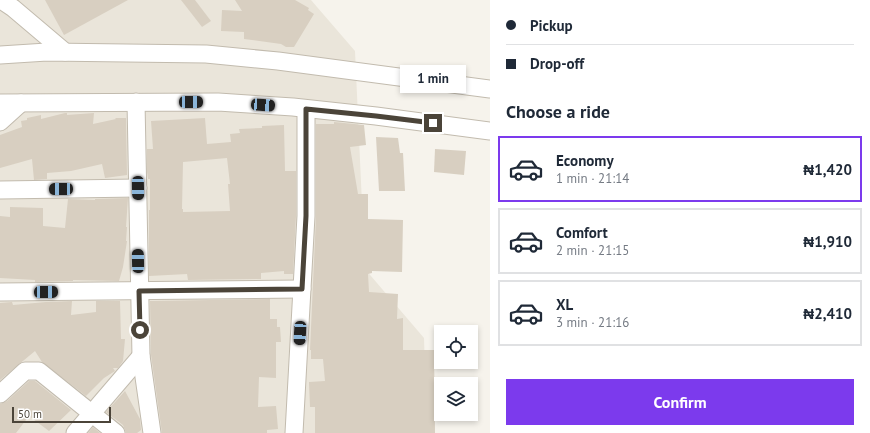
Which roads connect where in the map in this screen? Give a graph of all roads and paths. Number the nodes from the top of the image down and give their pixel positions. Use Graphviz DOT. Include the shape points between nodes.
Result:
graph roads {
  1 [pos="1,0"];
  2 [pos="65,52"];
  3 [pos="0,54"];
  4 [pos="490,89"];
  5 [pos="136,102"];
  6 [pos="0,103"];
  7 [pos="21,103"];
  8 [pos="306,109"];
  9 [pos="0,122"];
  10 [pos="490,131"];
  11 [pos="138,188"];
  12 [pos="0,190"];
  13 [pos="302,289"];
  14 [pos="139,291"];
  15 [pos="0,292"];
  16 [pos="141,356"];
  17 [pos="0,394"];
  18 [pos="91,414"];
  19 [pos="75,433"];
  20 [pos="116,433"];
  21 [pos="152,433"];
  22 [pos="294,433"];
  1 -- 2 [label="street"];
  2 -- 3 [label="street"];
  2 -- 4 [label="street" via="206,54"];
  5 -- 7 [label="street"];
  5 -- 8 [label="street" via="218,102"];
  5 -- 11 [label="street"];
  6 -- 7 [label="street"];
  7 -- 9 [label="street"];
  8 -- 10 [label="street"];
  8 -- 13 [label="street" via="306,216"];
  11 -- 12 [label="street"];
  11 -- 14 [label="street"];
  13 -- 14 [label="street"];
  13 -- 22 [label="street"];
  14 -- 15 [label="street"];
  14 -- 16 [label="street"];
  16 -- 18 [label="street"];
  16 -- 21 [label="street"];
  17 -- 18 [label="street" via="25,371 39,371"];
  18 -- 19 [label="street"];
  18 -- 20 [label="street"];
}
